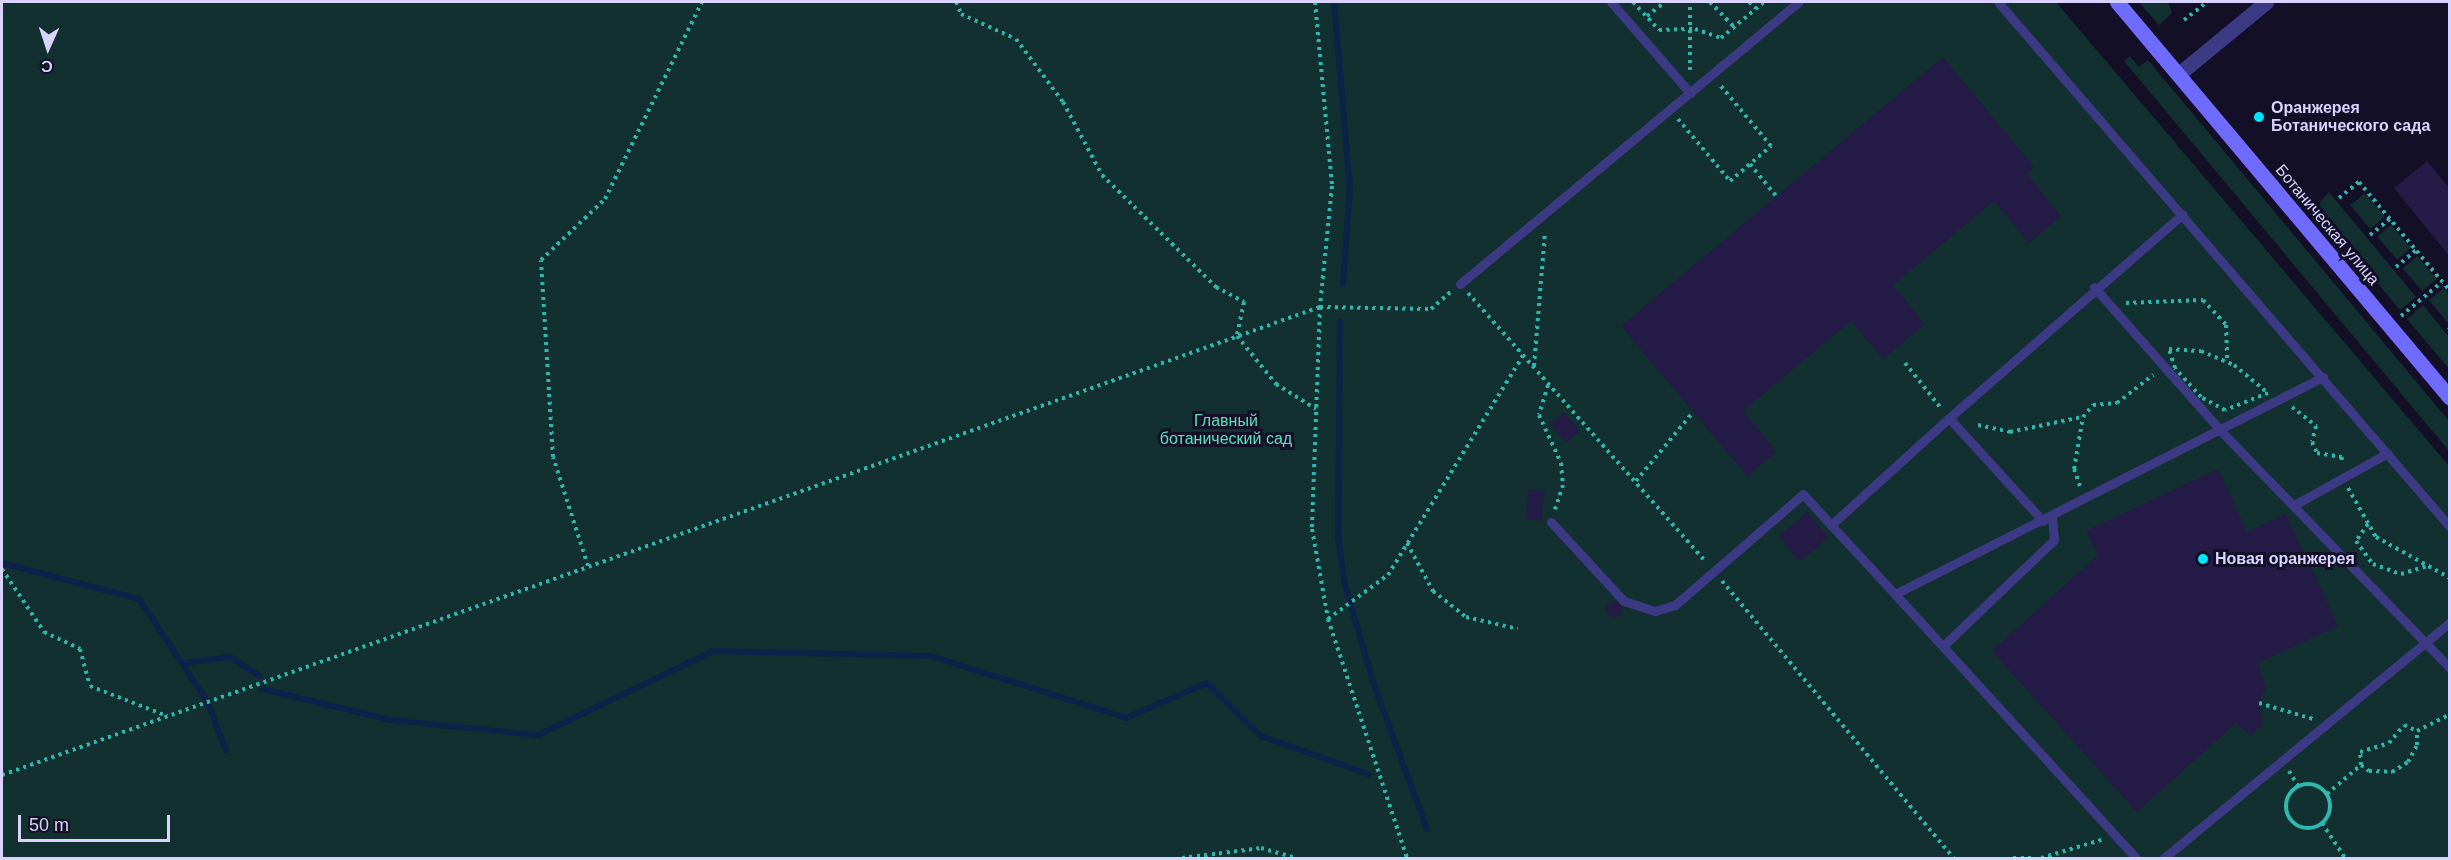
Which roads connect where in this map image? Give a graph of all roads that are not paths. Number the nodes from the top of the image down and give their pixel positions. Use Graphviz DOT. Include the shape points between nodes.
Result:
graph roads {
  1 [pos="1611,2"];
  2 [pos="1799,2"];
  3 [pos="1998,2"];
  4 [pos="2117,2"];
  5 [pos="2266,2"];
  6 [pos="2180,73"];
  7 [pos="1690,93"];
  8 [pos="2183,214"];
  9 [pos="1460,284"];
  10 [pos="2094,287"];
  11 [pos="2324,377"];
  12 [pos="2450,398"];
  13 [pos="1949,418"];
  14 [pos="2221,430"];
  15 [pos="2388,453"];
  16 [pos="2294,506"];
  17 [pos="2048,519"];
  18 [pos="1551,522"];
  19 [pos="1831,525"];
  20 [pos="2450,527"];
  21 [pos="1895,594"];
  22 [pos="2450,622"];
  23 [pos="2425,643"];
  24 [pos="1942,646"];
  25 [pos="2450,668"];
  26 [pos="2136,858"];
  27 [pos="2164,858"];
  1 -- 7 [label="lane"];
  2 -- 7 [label="lane"];
  3 -- 8 [label="lane"];
  4 -- 6 [label="main road, Ботаническая улица"];
  5 -- 6 [label="street"];
  6 -- 12 [label="main road, Ботаническая улица"];
  7 -- 9 [label="lane" via="1549,205"];
  8 -- 10 [label="lane"];
  8 -- 11 [label="lane"];
  10 -- 13 [label="lane"];
  10 -- 14 [label="lane"];
  11 -- 14 [label="lane"];
  11 -- 15 [label="lane"];
  13 -- 17 [label="lane"];
  13 -- 19 [label="lane"];
  14 -- 16 [label="lane"];
  14 -- 17 [label="lane"];
  15 -- 16 [label="lane"];
  15 -- 20 [label="lane"];
  16 -- 23 [label="lane"];
  17 -- 21 [label="lane"];
  17 -- 24 [label="lane" via="2054,540"];
  18 -- 19 [label="lane" via="1624,601 1655,611 1675,605 1803,494"];
  19 -- 21 [label="lane"];
  21 -- 24 [label="lane"];
  22 -- 23 [label="lane"];
  23 -- 25 [label="lane"];
  23 -- 27 [label="lane"];
  24 -- 26 [label="lane"];
}
